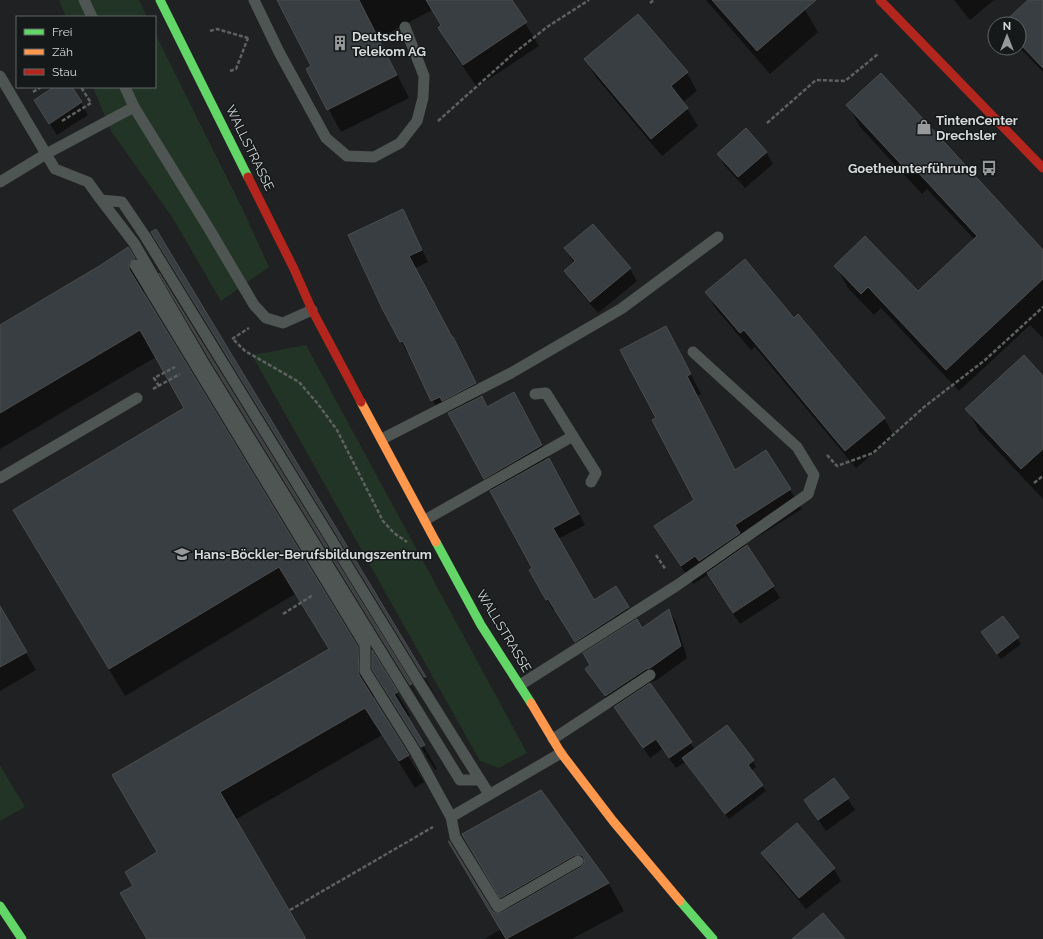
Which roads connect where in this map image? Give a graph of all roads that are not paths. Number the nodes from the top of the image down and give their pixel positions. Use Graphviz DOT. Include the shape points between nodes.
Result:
graph roads {
  1 [pos="84,0"];
  2 [pos="160,0"];
  3 [pos="254,0"];
  4 [pos="880,0"];
  5 [pos="92,16"];
  6 [pos="405,27"];
  7 [pos="0,76"];
  8 [pos="125,88"];
  9 [pos="134,107"];
  10 [pos="46,154"];
  11 [pos="1043,168"];
  12 [pos="0,182"];
  13 [pos="101,200"];
  14 [pos="718,237"];
  15 [pos="136,265"];
  16 [pos="312,310"];
  17 [pos="693,352"];
  18 [pos="535,394"];
  19 [pos="137,398"];
  20 [pos="573,436"];
  21 [pos="382,439"];
  22 [pos="0,478"];
  23 [pos="591,482"];
  24 [pos="425,520"];
  25 [pos="650,675"];
  26 [pos="520,685"];
  27 [pos="553,739"];
  28 [pos="561,753"];
  29 [pos="480,780"];
  30 [pos="489,794"];
  31 [pos="451,817"];
  32 [pos="578,861"];
  33 [pos="0,906"];
  34 [pos="22,939"];
  35 [pos="713,939"];
  1 -- 5 [label="lane"];
  2 -- 16 [label="street, WALLSTRASSE"];
  3 -- 6 [label="lane" via="278,52 326,138 347,156 374,157 400,143 417,121 423,98 424,76"];
  4 -- 11 [label="street"];
  7 -- 10 [label="lane"];
  8 -- 9 [label="lane"];
  9 -- 10 [label="lane"];
  9 -- 16 [label="lane" via="254,305 266,318 283,323"];
  10 -- 12 [label="lane"];
  10 -- 13 [label="lane" via="55,169 88,182"];
  13 -- 29 [label="lane" via="122,202 145,236"];
  13 -- 29 [label="lane" via="134,243 203,362 460,780"];
  14 -- 21 [label="lane" via="621,309 511,373"];
  15 -- 31 [label="lane" via="364,645 365,671 415,751"];
  16 -- 21 [label="street, WALLSTRASSE"];
  17 -- 26 [label="lane" via="797,447 814,475 808,494 676,586"];
  18 -- 20 [label="lane" via="546,393"];
  19 -- 22 [label="lane"];
  20 -- 23 [label="lane" via="596,473"];
  20 -- 24 [label="lane"];
  21 -- 24 [label="street, WALLSTRASSE"];
  24 -- 26 [label="street, WALLSTRASSE" via="481,625"];
  25 -- 27 [label="lane"];
  26 -- 27 [label="street, WALLSTRASSE"];
  27 -- 28 [label="street, WALLSTRASSE"];
  28 -- 30 [label="lane"];
  28 -- 35 [label="street, WALLSTRASSE" via="613,821"];
  29 -- 30 [label="lane"];
  30 -- 31 [label="lane"];
  31 -- 32 [label="lane" via="455,838 498,907"];
  33 -- 34 [label="street"];
}
